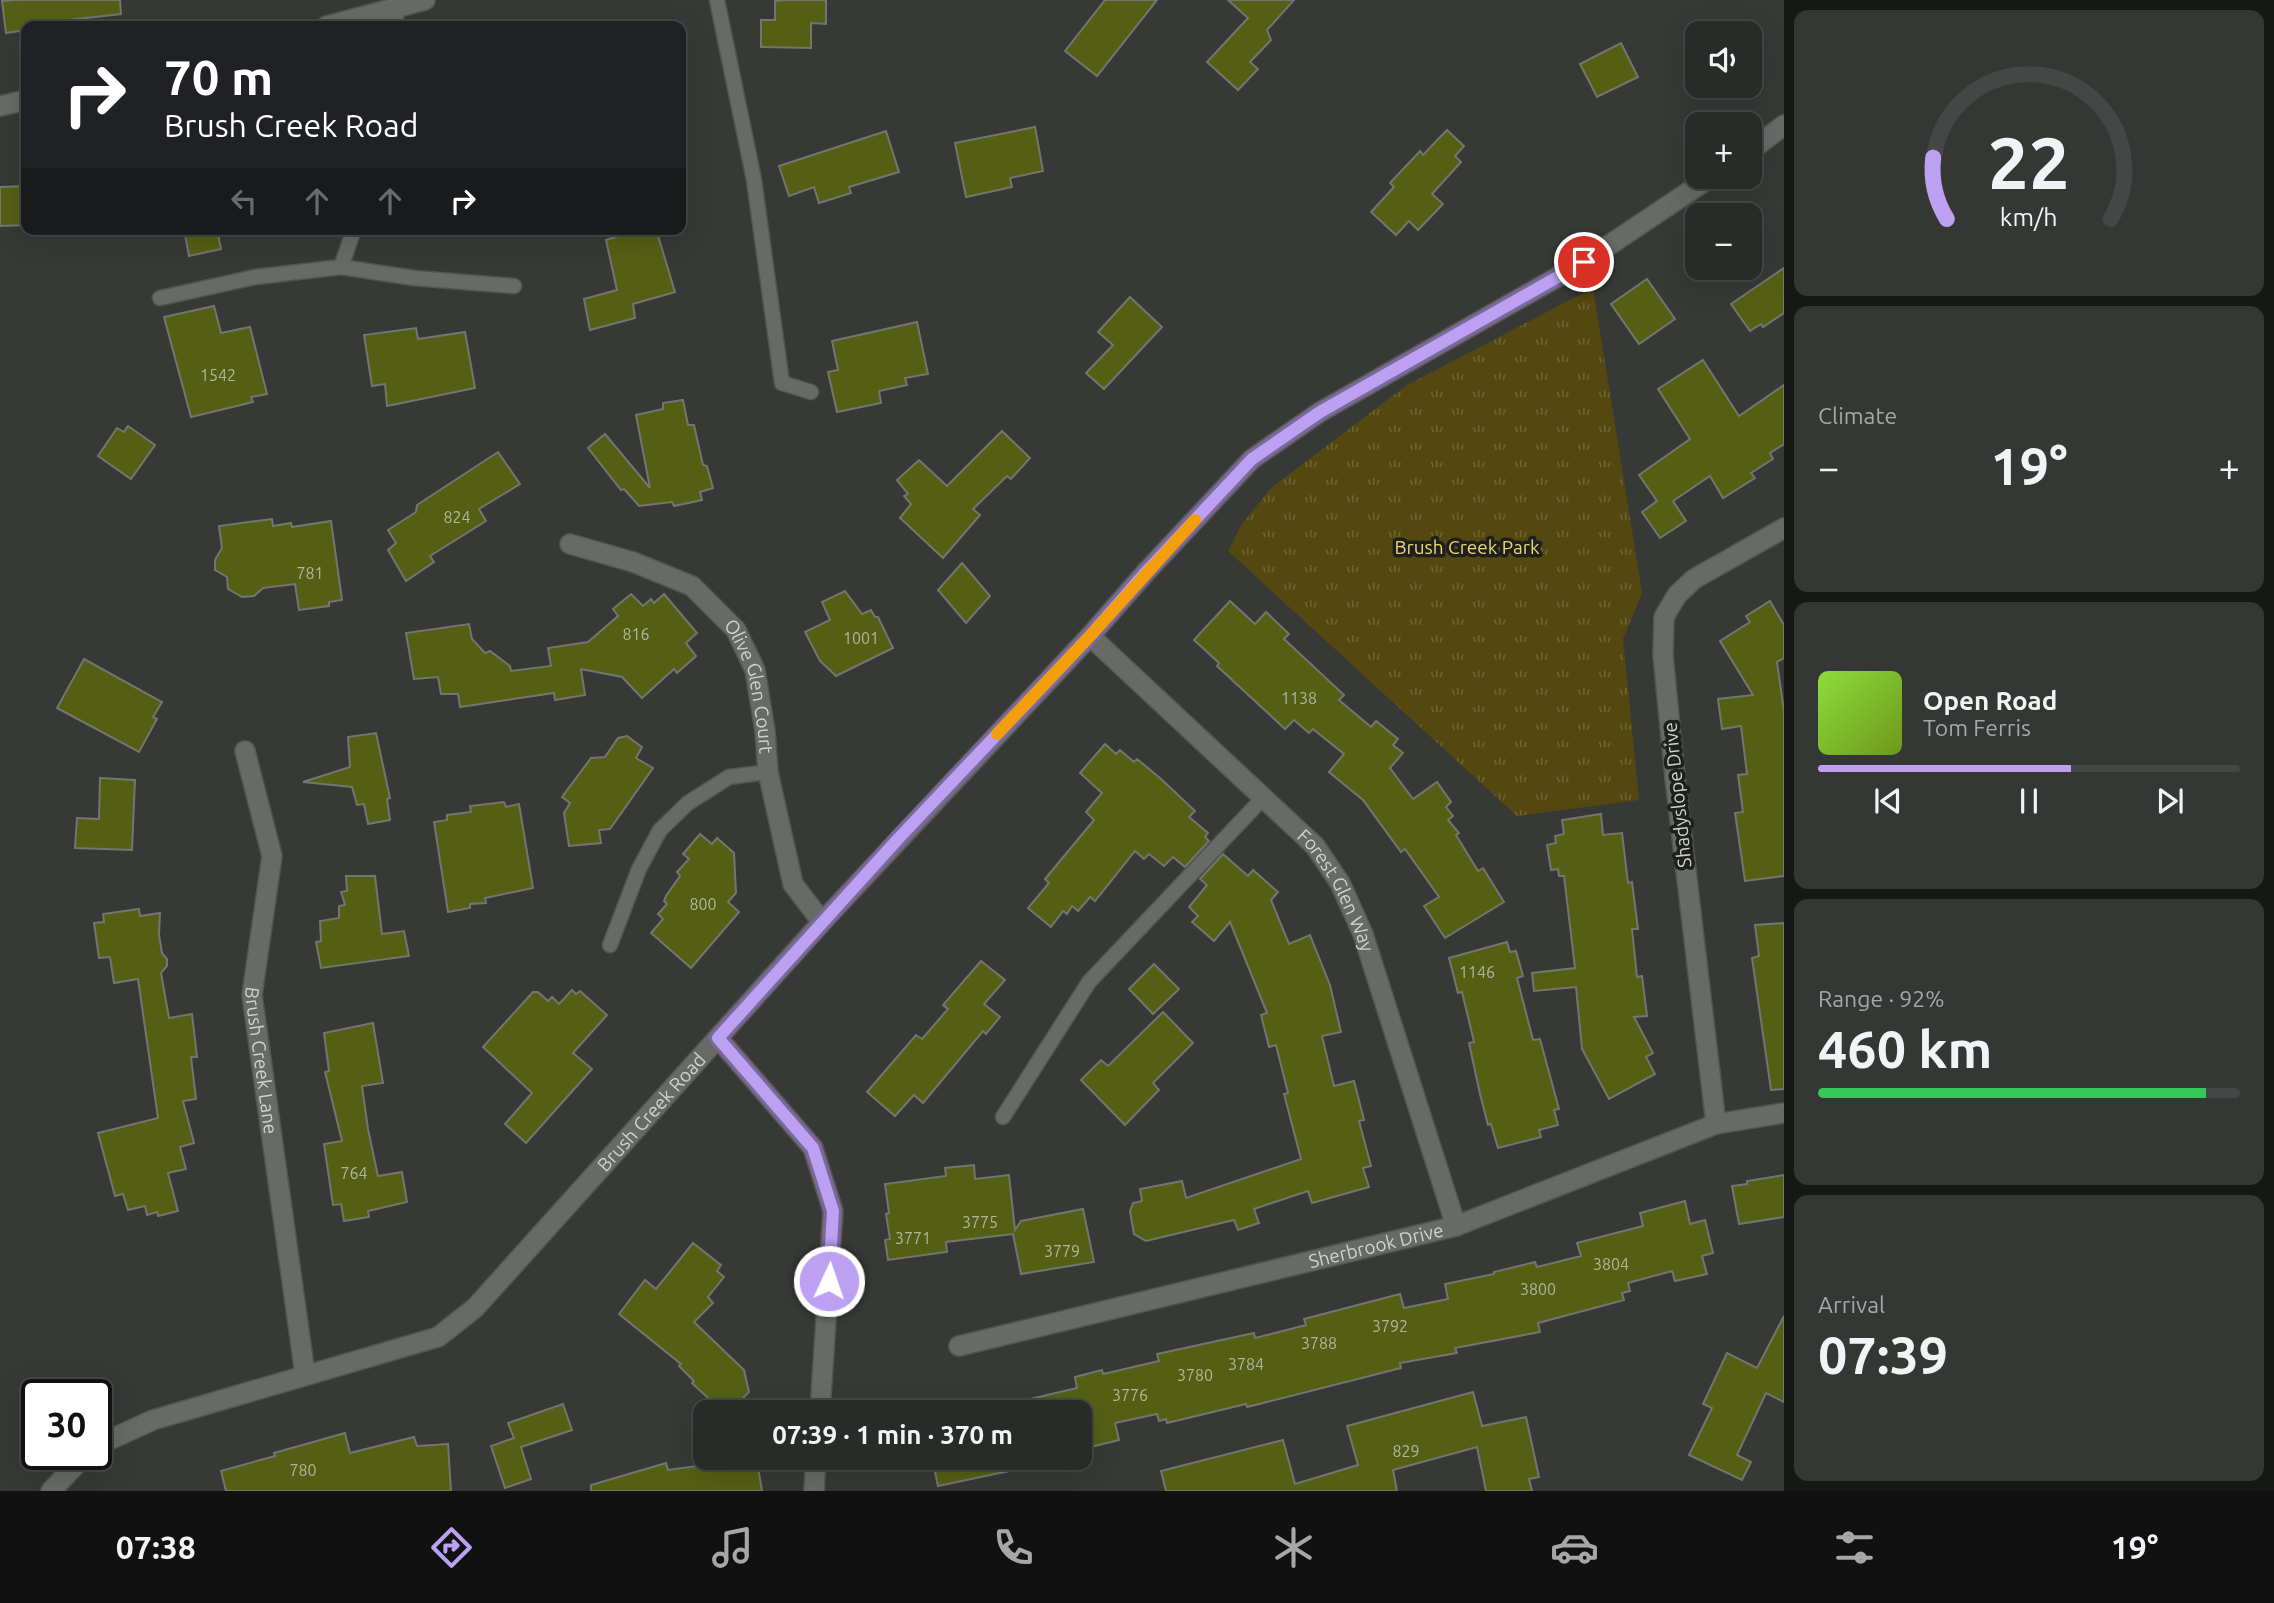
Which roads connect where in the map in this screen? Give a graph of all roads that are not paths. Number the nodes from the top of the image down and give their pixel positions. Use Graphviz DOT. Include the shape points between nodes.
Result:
graph roads {
  1 [pos="425,0"];
  2 [pos="717,0"];
  3 [pos="396,18"];
  4 [pos="370,21"];
  5 [pos="21,101"];
  6 [pos="0,106"];
  7 [pos="1784,125"];
  8 [pos="1762,142"];
  9 [pos="1693,189"];
  10 [pos="352,235"];
  11 [pos="341,267"];
  12 [pos="514,286"];
  13 [pos="160,298"];
  14 [pos="811,392"];
  15 [pos="1784,528"];
  16 [pos="570,544"];
  17 [pos="1090,636"];
  18 [pos="244,751"];
  19 [pos="768,772"];
  20 [pos="1264,797"];
  21 [pos="822,922"];
  22 [pos="610,945"];
  23 [pos="718,1038"];
  24 [pos="1784,1113"];
  25 [pos="1003,1117"];
  26 [pos="1716,1124"];
  27 [pos="1456,1226"];
  28 [pos="959,1346"];
  29 [pos="305,1374"];
  30 [pos="821,1400"];
  31 [pos="112,1439"];
  32 [pos="71,1470"];
  33 [pos="815,1470"];
  34 [pos="51,1491"];
  35 [pos="814,1491"];
  1 -- 3 [label="street"];
  2 -- 14 [label="lane" via="754,180 782,383"];
  3 -- 4 [label="street"];
  5 -- 6 [label="street"];
  7 -- 8 [label="street"];
  9 -- 17 [label="street, Brush Creek Road" via="1584,262 1320,412 1252,459"];
  10 -- 11 [label="lane"];
  11 -- 12 [label="lane"];
  11 -- 13 [label="lane" via="255,276"];
  15 -- 26 [label="street, Shadyslope Drive" via="1694,579 1664,617 1662,655 1673,765"];
  16 -- 19 [label="street, Olive Glen Court" via="692,586 736,630 755,670"];
  17 -- 20 [label="street, Forest Glen Way"];
  17 -- 21 [label="street, Brush Creek Road"];
  18 -- 29 [label="street, Brush Creek Lane" via="272,856 252,995"];
  19 -- 21 [label="street, Olive Glen Court" via="793,884"];
  19 -- 22 [label="lane" via="729,777 688,803 660,830 639,869"];
  20 -- 25 [label="lane" via="1089,982"];
  20 -- 27 [label="street, Forest Glen Way" via="1315,846 1340,883 1363,934"];
  21 -- 23 [label="street, Brush Creek Road"];
  23 -- 29 [label="street, Brush Creek Road" via="475,1308 438,1337"];
  23 -- 30 [label="street" via="813,1148 833,1211"];
  24 -- 26 [label="street, Sherbrook Drive"];
  26 -- 27 [label="street, Sherbrook Drive"];
  27 -- 28 [label="street, Sherbrook Drive"];
  29 -- 31 [label="street, Brush Creek Road" via="153,1420"];
  32 -- 34 [label="street"];
  33 -- 35 [label="street"];
}
